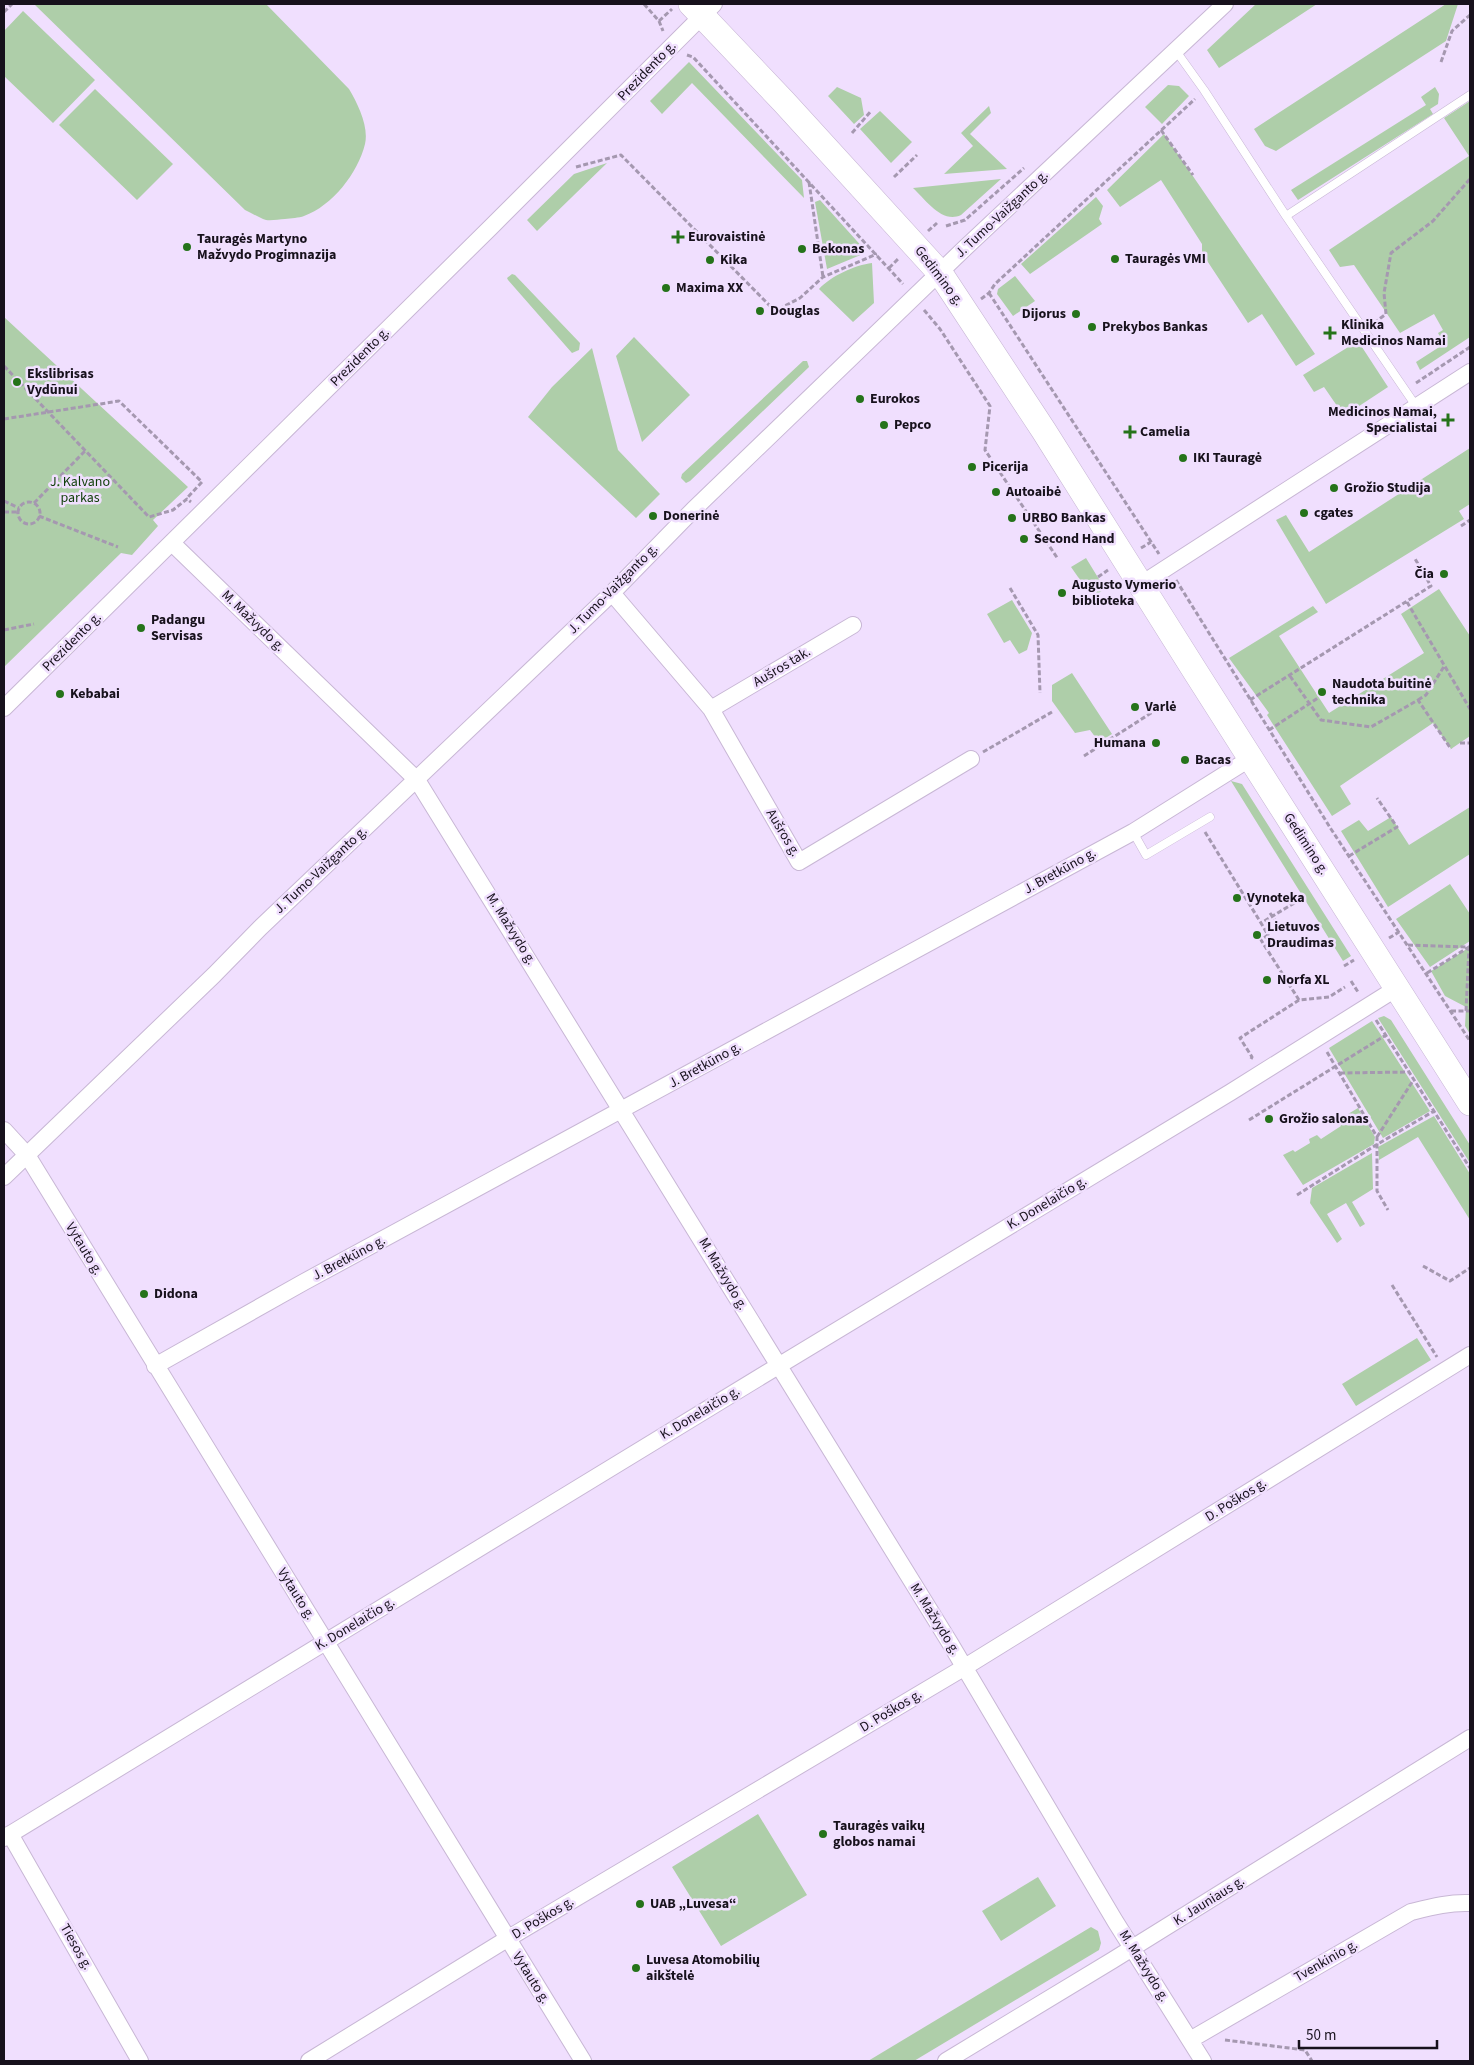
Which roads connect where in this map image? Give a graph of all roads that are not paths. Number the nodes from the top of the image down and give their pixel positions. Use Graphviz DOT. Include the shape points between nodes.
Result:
graph roads {
  1 [pos="1225,4"];
  2 [pos="702,8"];
  3 [pos="1176,51"];
  4 [pos="1470,95"];
  5 [pos="1286,216"];
  6 [pos="940,273"];
  7 [pos="1470,372"];
  8 [pos="1416,406"];
  9 [pos="172,543"];
  10 [pos="1140,585"];
  11 [pos="612,593"];
  12 [pos="853,625"];
  13 [pos="4,708"];
  14 [pos="711,709"];
  15 [pos="1251,758"];
  16 [pos="971,759"];
  17 [pos="417,780"];
  18 [pos="1210,817"];
  19 [pos="1133,832"];
  20 [pos="1397,988"];
  21 [pos="1470,1103"];
  22 [pos="622,1110"];
  23 [pos="4,1130"];
  24 [pos="26,1155"];
  25 [pos="4,1177"];
  26 [pos="1470,1355"];
  27 [pos="778,1365"];
  28 [pos="155,1366"];
  29 [pos="325,1642"];
  30 [pos="965,1667"];
  31 [pos="1470,1738"];
  32 [pos="7,1836"];
  33 [pos="1470,1903"];
  34 [pos="507,1939"];
  35 [pos="1132,1948"];
  36 [pos="1190,2040"];
  37 [pos="140,2061"];
  38 [pos="309,2061"];
  39 [pos="583,2061"];
  40 [pos="946,2061"];
  41 [pos="1203,2061"];
  1 -- 3 [label="street, J. Tumo-Vaižganto g."];
  2 -- 6 [label="main road, Gedimino g."];
  2 -- 9 [label="street, Prezidento g." via="675,43 616,104"];
  3 -- 5 [label="lane"];
  3 -- 6 [label="street, J. Tumo-Vaižganto g."];
  4 -- 5 [label="lane"];
  5 -- 8 [label="lane"];
  6 -- 10 [label="main road, Gedimino g." via="1031,410"];
  6 -- 11 [label="street, J. Tumo-Vaižganto g." via="692,510"];
  7 -- 8 [label="street"];
  8 -- 10 [label="street"];
  9 -- 13 [label="street, Prezidento g."];
  9 -- 17 [label="street, M. Mažvydo g."];
  10 -- 15 [label="main road, Gedimino g."];
  11 -- 14 [label="street, Aušros g."];
  11 -- 17 [label="street, J. Tumo-Vaižganto g."];
  12 -- 14 [label="street, Aušros tak."];
  14 -- 16 [label="street, Aušros g." via="800,862"];
  15 -- 19 [label="street, J. Bretkūno g."];
  15 -- 20 [label="main road, Gedimino g."];
  17 -- 22 [label="street, M. Mažvydo g."];
  17 -- 24 [label="street, J. Tumo-Vaižganto g."];
  18 -- 19 [label="lane" via="1146,854"];
  19 -- 22 [label="street, J. Bretkūno g."];
  20 -- 21 [label="main road, Gedimino g."];
  20 -- 27 [label="street, K. Donelaičio g." via="1232,1092"];
  22 -- 27 [label="street, M. Mažvydo g."];
  22 -- 28 [label="street, J. Bretkūno g."];
  23 -- 24 [label="street, Vytauto g."];
  24 -- 25 [label="street, J. Tumo-Vaižganto g."];
  24 -- 28 [label="street, Vytauto g."];
  26 -- 30 [label="street, D. Poškos g."];
  27 -- 29 [label="street, K. Donelaičio g."];
  27 -- 30 [label="street, M. Mažvydo g."];
  28 -- 29 [label="street, Vytauto g."];
  29 -- 32 [label="street, K. Donelaičio g."];
  29 -- 34 [label="street, Vytauto g."];
  30 -- 34 [label="street, D. Poškos g."];
  30 -- 35 [label="street, M. Mažvydo g."];
  31 -- 35 [label="street, K. Jauniaus g."];
  32 -- 37 [label="street, Tiesos g."];
  33 -- 36 [label="street, Tvenkinio g." via="1459,1902 1411,1912"];
  34 -- 38 [label="street, D. Poškos g."];
  34 -- 39 [label="street, Vytauto g."];
  35 -- 36 [label="street, M. Mažvydo g."];
  35 -- 40 [label="street, K. Jauniaus g."];
  36 -- 41 [label="street, M. Mažvydo g."];
}
